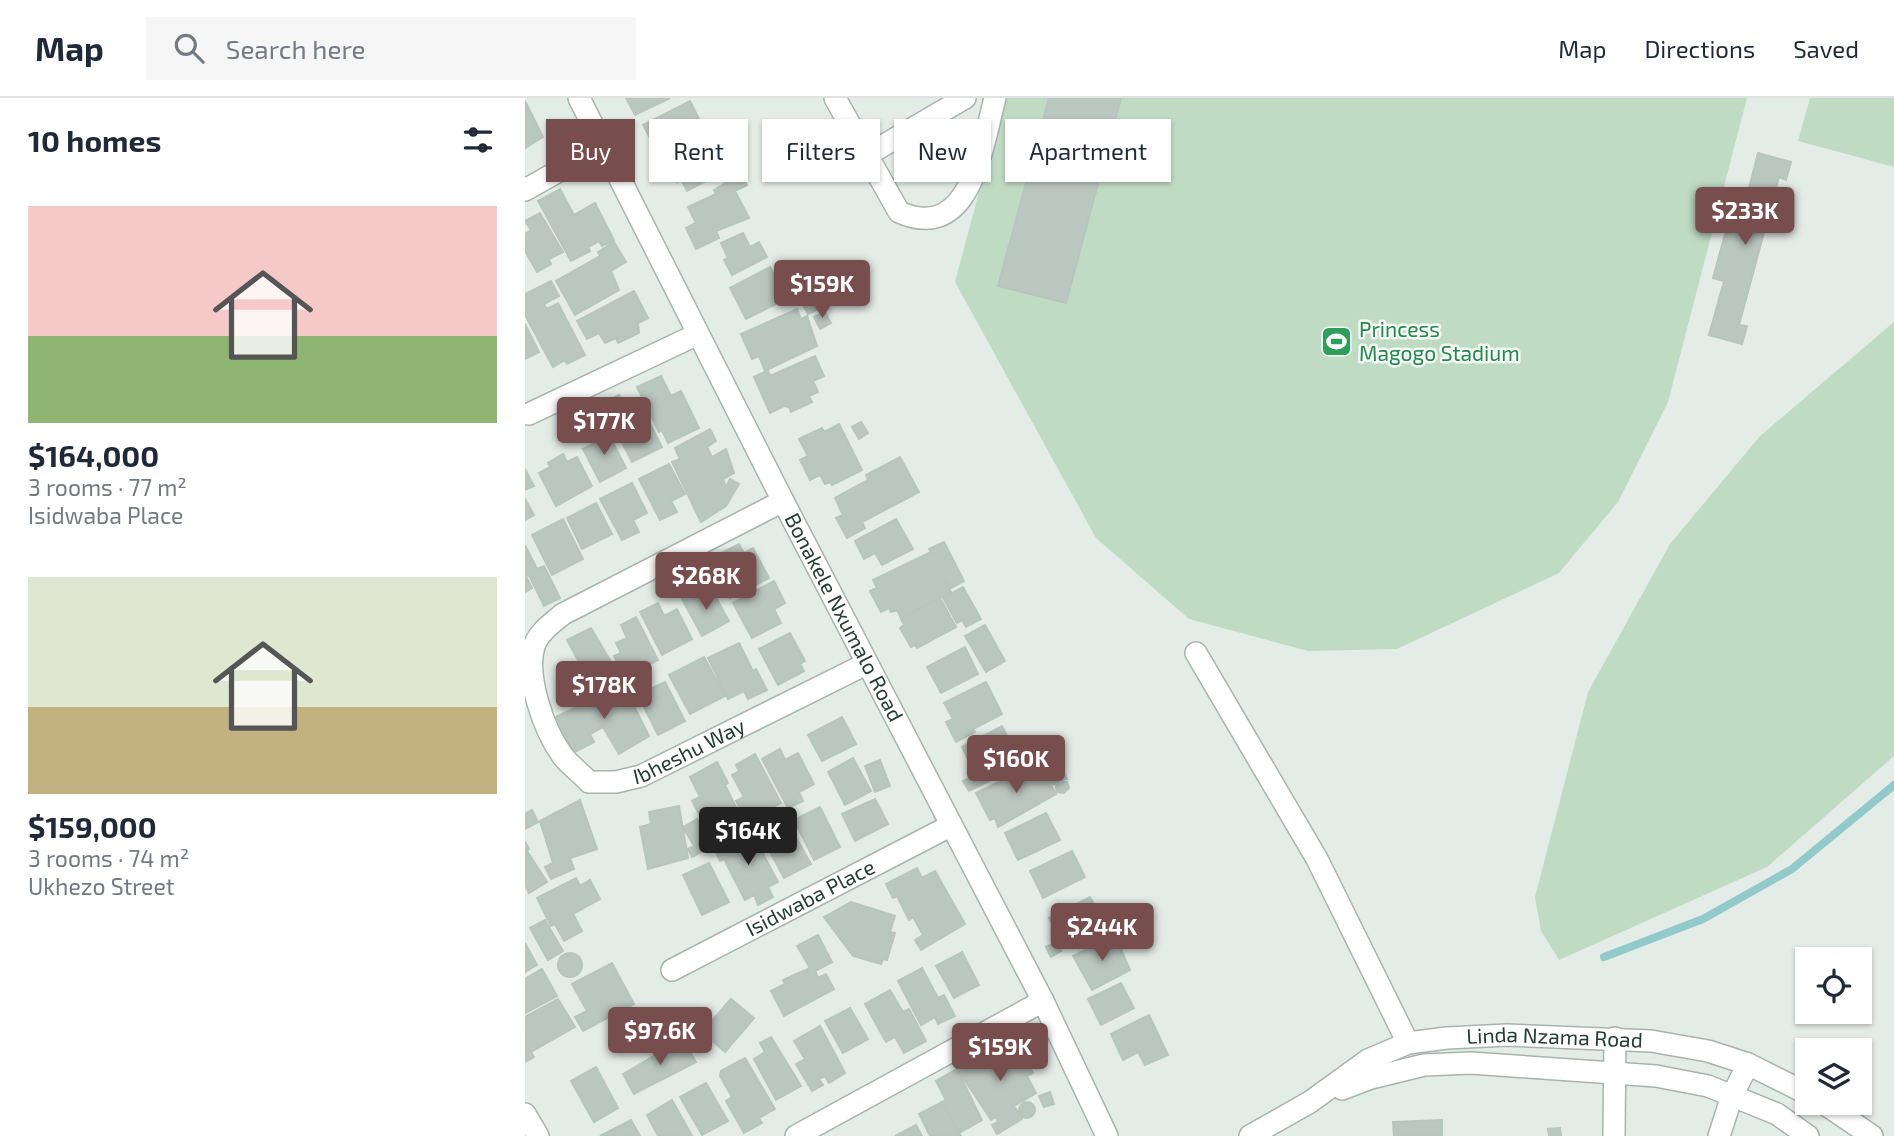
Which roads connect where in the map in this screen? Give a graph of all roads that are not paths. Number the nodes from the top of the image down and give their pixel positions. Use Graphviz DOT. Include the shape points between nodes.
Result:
graph roads {
  1 [pos="579,98"];
  2 [pos="835,98"];
  3 [pos="965,98"];
  4 [pos="995,98"];
  5 [pos="591,119"];
  6 [pos="847,119"];
  7 [pos="880,147"];
  8 [pos="546,178"];
  9 [pos="880,178"];
  10 [pos="623,182"];
  11 [pos="525,190"];
  12 [pos="698,334"];
  13 [pos="529,414"];
  14 [pos="783,502"];
  15 [pos="1196,653"];
  16 [pos="866,664"];
  17 [pos="950,826"];
  18 [pos="672,970"];
  19 [pos="1043,1001"];
  20 [pos="1615,1038"];
  21 [pos="1408,1044"];
  22 [pos="1748,1064"];
  23 [pos="1615,1073"];
  24 [pos="1795,1088"];
  25 [pos="1732,1096"];
  26 [pos="1310,1102"];
  27 [pos="525,1114"];
  28 [pos="1841,1115"];
  29 [pos="538,1136"];
  30 [pos="796,1136"];
  31 [pos="1107,1136"];
  32 [pos="1250,1136"];
  33 [pos="1615,1136"];
  34 [pos="1719,1136"];
  35 [pos="1808,1136"];
  36 [pos="1872,1136"];
  1 -- 5 [label="street, Bonakele Nxumalo Road"];
  2 -- 6 [label="street"];
  3 -- 7 [label="street"];
  4 -- 9 [label="street" via="970,186 957,206 936,217 916,220 899,212"];
  8 -- 11 [label="street"];
  10 -- 12 [label="street, Bonakele Nxumalo Road"];
  12 -- 13 [label="street"];
  12 -- 14 [label="street, Bonakele Nxumalo Road"];
  14 -- 16 [label="street, Bonakele Nxumalo Road"];
  14 -- 16 [label="street, Ibheshu Way" via="563,614 545,628 534,646 531,673 538,707 562,755 589,782 641,776"];
  15 -- 21 [label="street" via="1317,859"];
  16 -- 17 [label="street, Bonakele Nxumalo Road"];
  17 -- 18 [label="street, Isidwaba Place"];
  17 -- 19 [label="street, Bonakele Nxumalo Road"];
  19 -- 30 [label="street"];
  19 -- 31 [label="street, Bonakele Nxumalo Road"];
  20 -- 21 [label="street, Linda Nzama Road" via="1507,1035"];
  20 -- 22 [label="street, Linda Nzama Road" via="1708,1051"];
  20 -- 23 [label="street"];
  21 -- 26 [label="street, Linda Nzama Road" via="1368,1060"];
  22 -- 24 [label="street, Linda Nzama Road"];
  22 -- 25 [label="street"];
  23 -- 25 [label="street, Linda Nzama Road" via="1708,1086"];
  23 -- 26 [label="street, Linda Nzama Road" via="1471,1063 1424,1065 1371,1078"];
  23 -- 33 [label="street"];
  25 -- 34 [label="street"];
  25 -- 35 [label="street, Linda Nzama Road" via="1777,1114"];
  26 -- 32 [label="street, Linda Nzama Road"];
  27 -- 29 [label="street"];
  28 -- 36 [label="street"];
}
